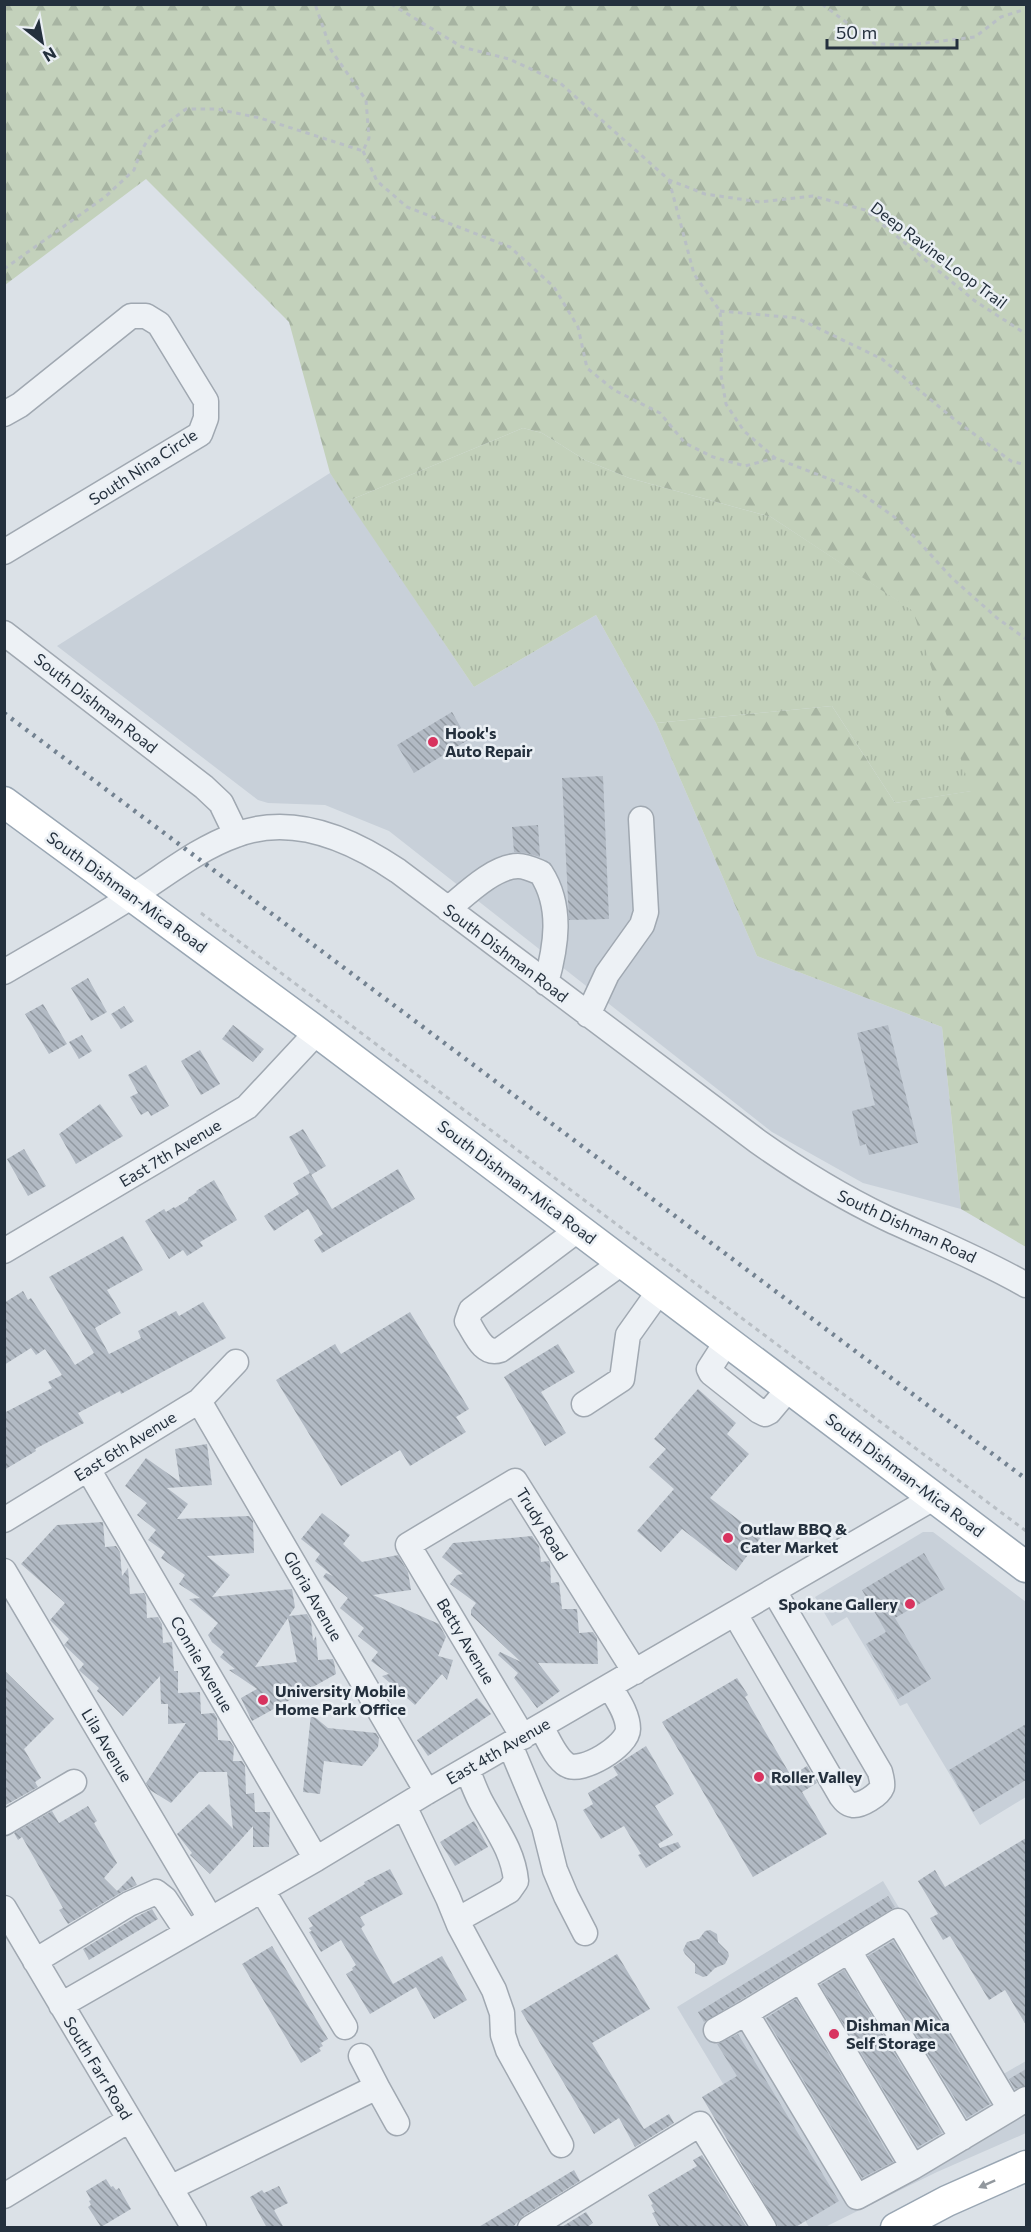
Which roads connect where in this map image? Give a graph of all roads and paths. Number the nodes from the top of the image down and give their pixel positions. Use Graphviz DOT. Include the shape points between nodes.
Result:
graph roads {
  1 [pos="315,4"];
  2 [pos="391,4"];
  3 [pos="822,4"];
  4 [pos="1026,9"];
  5 [pos="363,151"];
  6 [pos="669,180"];
  7 [pos="4,269"];
  8 [pos="720,311"];
  9 [pos="1026,334"];
  10 [pos="4,414"];
  11 [pos="775,458"];
  12 [pos="1026,465"];
  13 [pos="4,552"];
  14 [pos="4,633"];
  15 [pos="1026,639"];
  16 [pos="4,802"];
  17 [pos="641,819"];
  18 [pos="236,834"];
  19 [pos="132,896"];
  20 [pos="448,909"];
  21 [pos="201,913"];
  22 [pos="4,972"];
  23 [pos="546,983"];
  24 [pos="588,1015"];
  25 [pos="317,1032"];
  26 [pos="579,1229"];
  27 [pos="4,1251"];
  28 [pos="623,1262"];
  29 [pos="1026,1285"];
  30 [pos="660,1290"];
  31 [pos="236,1362"];
  32 [pos="199,1401"];
  33 [pos="584,1404"];
  34 [pos="88,1469"];
  35 [pos="935,1497"];
  36 [pos="4,1520"];
  37 [pos="1026,1531"];
  38 [pos="408,1545"];
  39 [pos="1026,1567"];
  40 [pos="4,1571"];
  41 [pos="774,1591"];
  42 [pos="735,1614"];
  43 [pos="635,1672"];
  44 [pos="610,1686"];
  45 [pos="525,1736"];
  46 [pos="467,1769"];
  47 [pos="74,1782"];
  48 [pos="427,1792"];
  49 [pos="404,1806"];
  50 [pos="4,1823"];
  51 [pos="316,1859"];
  52 [pos="262,1890"];
  53 [pos="7,1918"];
  54 [pos="210,1918"];
  55 [pos="457,1920"];
  56 [pos="187,1932"];
  57 [pos="585,1933"];
  58 [pos="849,1951"];
  59 [pos="35,1961"];
  60 [pos="801,1980"];
  61 [pos="61,2005"];
  62 [pos="746,2013"];
  63 [pos="345,2027"];
  64 [pos="716,2030"];
  65 [pos="361,2056"];
  66 [pos="377,2087"];
  67 [pos="1018,2104"];
  68 [pos="129,2120"];
  69 [pos="397,2123"];
  70 [pos="962,2138"];
  71 [pos="561,2145"];
  72 [pos="1026,2166"];
  73 [pos="913,2167"];
  74 [pos="170,2188"];
  75 [pos="4,2196"];
  76 [pos="194,2228"];
  77 [pos="531,2228"];
  78 [pos="764,2228"];
  79 [pos="896,2228"];
  1 -- 5 [label="path" via="331,50 366,100 369,138"];
  2 -- 6 [label="path, Deep Ravine Loop Trail" via="462,47 509,59 559,82"];
  3 -- 4 [label="path" via="875,44 908,45 975,37 1001,17"];
  5 -- 7 [label="path" via="260,118 217,109 186,109 151,135 134,170 105,197"];
  5 -- 11 [label="path" via="377,181 406,207 510,247 554,286 578,327 587,368 615,390 660,413 685,443 712,457 745,466"];
  6 -- 8 [label="path" via="694,274"];
  6 -- 9 [label="path, Deep Ravine Loop Trail" via="705,195 760,202 813,196 865,210 975,301"];
  8 -- 11 [label="path" via="721,375 726,404 744,431"];
  8 -- 12 [label="path" via="797,318 882,359 955,420 1011,461"];
  10 -- 13 [label="street, South Nina Circle" via="131,316 146,316 159,324 206,401 206,418 200,434"];
  11 -- 15 [label="path" via="855,489 900,521 951,577"];
  14 -- 18 [label="street, South Dishman Road" via="204,787 220,803"];
  16 -- 19 [label="main road, South Dishman-Mica Road"];
  17 -- 24 [label="street" via="646,912 642,925 607,974"];
  18 -- 19 [label="street"];
  18 -- 20 [label="street, South Dishman Road" via="272,827 297,828 342,839 379,858"];
  19 -- 22 [label="street"];
  19 -- 25 [label="main road, South Dishman-Mica Road"];
  20 -- 23 [label="street, South Dishman Road"];
  20 -- 23 [label="street" via="503,870 517,866 541,873 547,883 557,930"];
  21 -- 37 [label="path"];
  23 -- 24 [label="street, South Dishman Road"];
  24 -- 29 [label="street, South Dishman Road" via="805,1174 858,1204"];
  25 -- 26 [label="main road, South Dishman-Mica Road"];
  25 -- 27 [label="street, East 7th Avenue" via="247,1107"];
  26 -- 28 [label="main road, South Dishman-Mica Road"];
  26 -- 28 [label="street" via="471,1310 467,1321 488,1350 500,1350"];
  28 -- 30 [label="main road, South Dishman-Mica Road"];
  30 -- 33 [label="street" via="628,1335 622,1379"];
  30 -- 35 [label="main road, South Dishman-Mica Road"];
  31 -- 32 [label="street, East 6th Avenue"];
  32 -- 34 [label="street, East 6th Avenue"];
  32 -- 48 [label="street, Gloria Avenue"];
  34 -- 36 [label="street, East 6th Avenue"];
  34 -- 51 [label="street, Connie Avenue"];
  35 -- 39 [label="main road, South Dishman-Mica Road"];
  35 -- 41 [label="street, East 4th Avenue"];
  38 -- 43 [label="street, Trudy Road" via="515,1481"];
  38 -- 45 [label="street, Betty Avenue"];
  40 -- 54 [label="street, Lila Avenue"];
  41 -- 42 [label="street, East 4th Avenue"];
  41 -- 42 [label="street" via="879,1772 882,1788 860,1804 852,1805 841,1796"];
  42 -- 43 [label="street, East 4th Avenue"];
  43 -- 44 [label="street, East 4th Avenue"];
  44 -- 45 [label="street, East 4th Avenue"];
  44 -- 45 [label="street" via="626,1715 629,1730 615,1748 575,1768"];
  45 -- 46 [label="street, East 4th Avenue"];
  45 -- 57 [label="street" via="555,1870"];
  46 -- 48 [label="street, East 4th Avenue"];
  46 -- 55 [label="street" via="508,1847 516,1881 509,1891"];
  47 -- 50 [label="street"];
  48 -- 49 [label="street, East 4th Avenue"];
  49 -- 51 [label="street, East 4th Avenue"];
  49 -- 55 [label="street"];
  51 -- 52 [label="street, East 4th Avenue"];
  52 -- 54 [label="street, East 4th Avenue"];
  52 -- 63 [label="street"];
  53 -- 59 [label="street, South Farr Road"];
  54 -- 56 [label="street, East 4th Avenue"];
  55 -- 71 [label="street" via="494,1990 508,2050"];
  56 -- 59 [label="street" via="156,1892"];
  56 -- 61 [label="street, East 4th Avenue"];
  58 -- 60 [label="street"];
  58 -- 67 [label="street" via="898,1921"];
  58 -- 70 [label="street"];
  59 -- 61 [label="street, South Farr Road"];
  60 -- 62 [label="street"];
  60 -- 73 [label="street"];
  61 -- 68 [label="street, South Farr Road"];
  62 -- 64 [label="street"];
  62 -- 73 [label="street" via="857,2197"];
  65 -- 66 [label="street"];
  66 -- 69 [label="street"];
  66 -- 74 [label="street"];
  67 -- 70 [label="street"];
  68 -- 74 [label="street, South Farr Road"];
  68 -- 75 [label="street"];
  70 -- 73 [label="street"];
  72 -- 79 [label="main road, one-way"];
  74 -- 76 [label="street, South Farr Road"];
  77 -- 78 [label="street" via="700,2124"];
}
